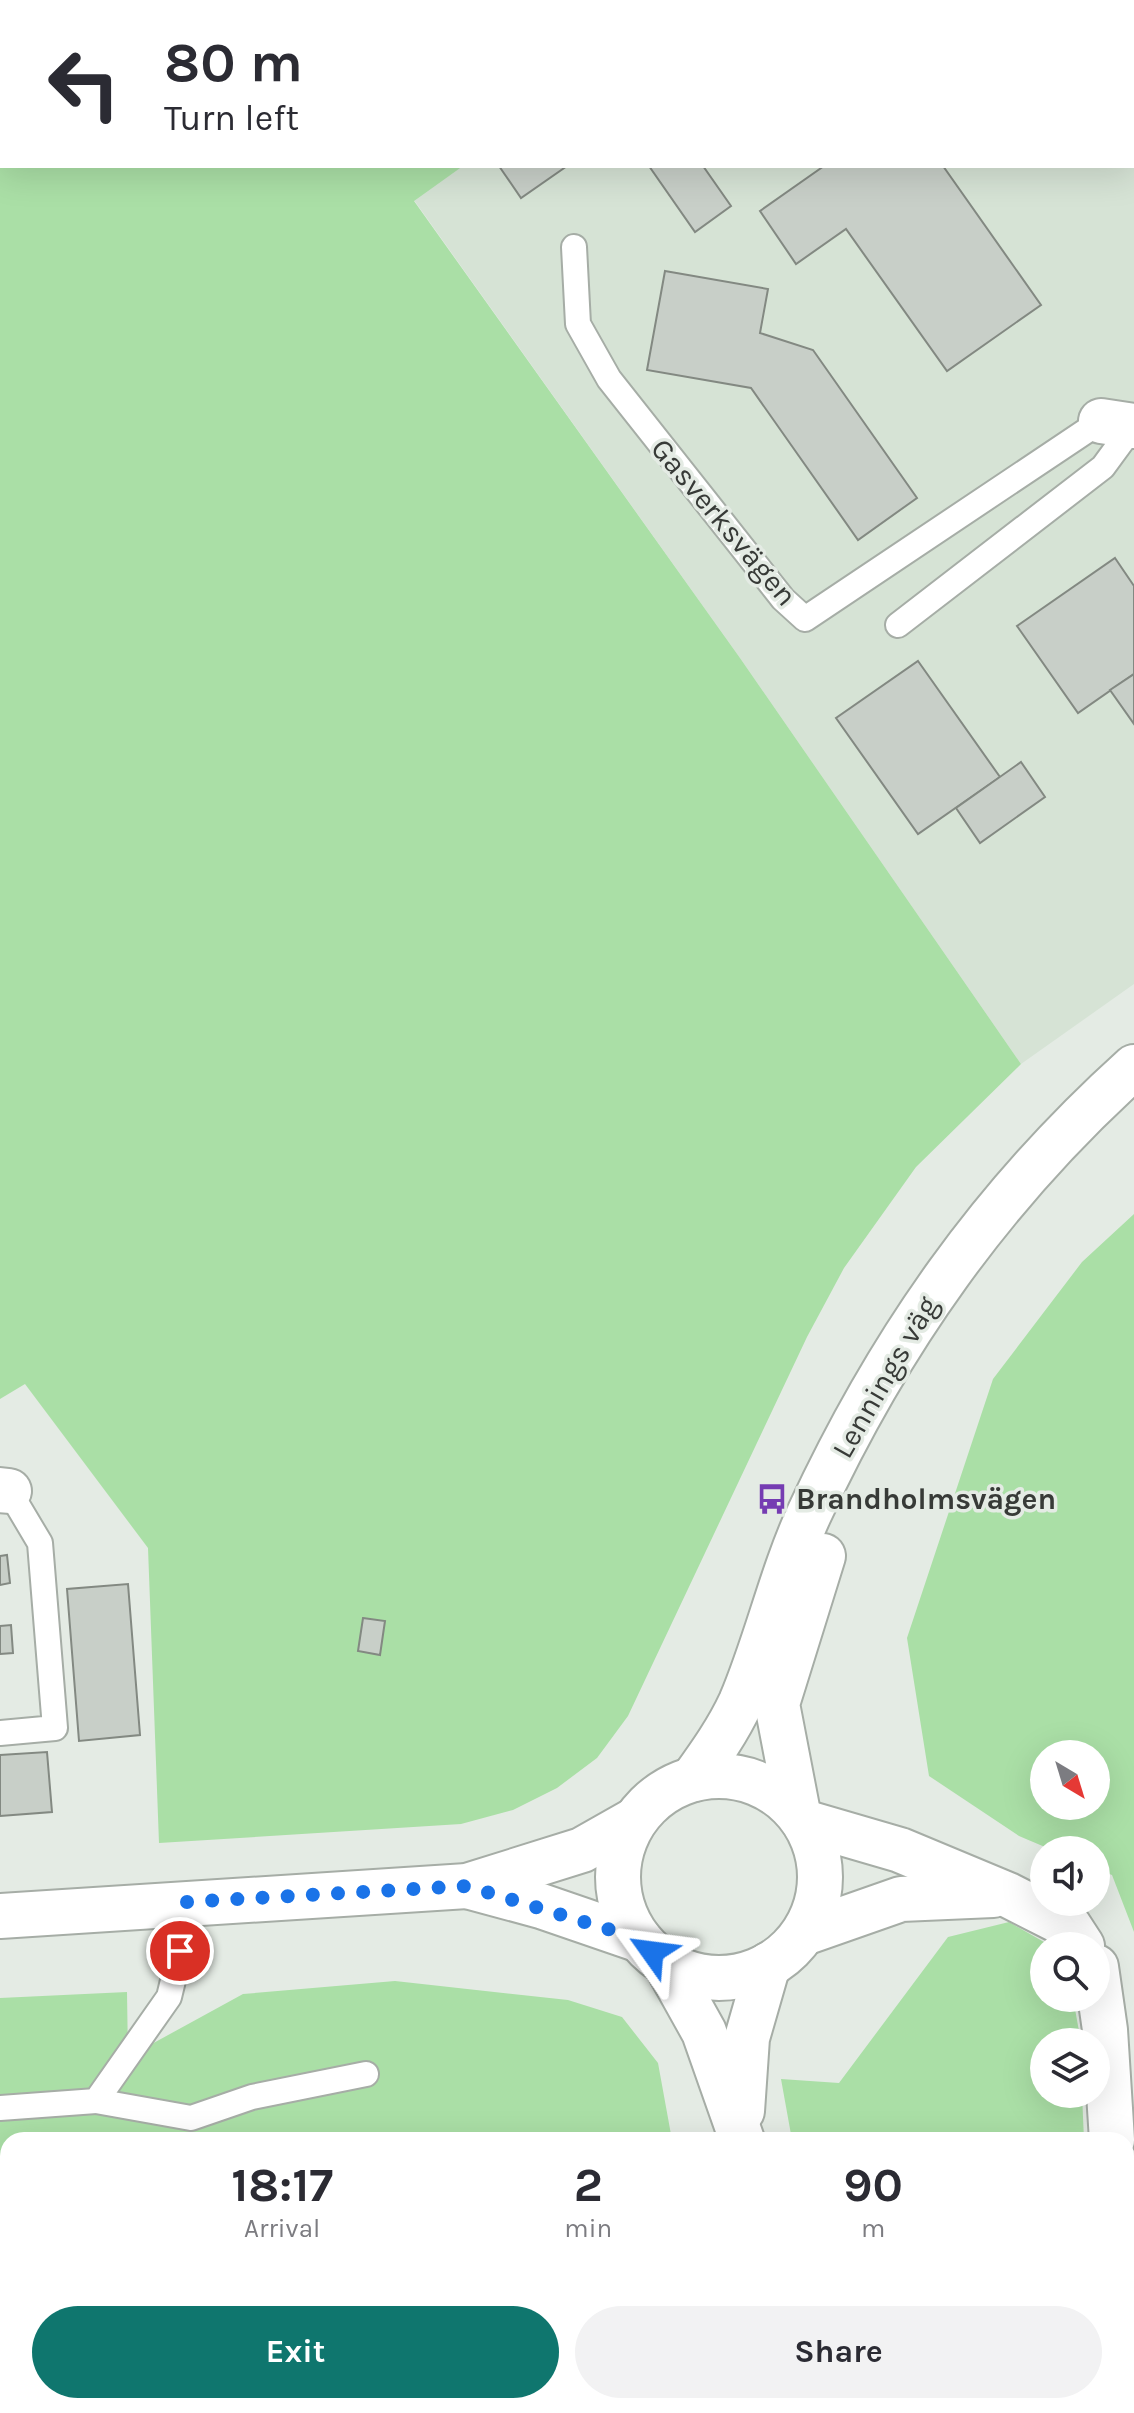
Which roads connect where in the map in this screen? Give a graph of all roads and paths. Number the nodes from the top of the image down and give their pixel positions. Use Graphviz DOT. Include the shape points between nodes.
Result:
graph roads {
  1 [pos="574,247"];
  2 [pos="1123,424"];
  3 [pos="898,625"];
  4 [pos="1134,1067"];
  5 [pos="1134,1099"];
  6 [pos="5,1491"];
  7 [pos="0,1733"];
  8 [pos="693,1779"];
  9 [pos="801,1818"];
  10 [pos="635,1820"];
  11 [pos="467,1886"];
  12 [pos="1008,1895"];
  13 [pos="186,1902"];
  14 [pos="0,1916"];
  15 [pos="1073,1932"];
  16 [pos="804,1933"];
  17 [pos="652,1951"];
  18 [pos="768,1965"];
  19 [pos="1102,2012"];
  20 [pos="366,2074"];
  21 [pos="96,2101"];
  22 [pos="0,2108"];
  23 [pos="740,2132"];
  24 [pos="742,2132"];
  25 [pos="1111,2132"];
  1 -- 2 [label="lane, Gasverksvägen" via="578,324 609,379 783,599 805,619"];
  2 -- 3 [label="lane" via="1103,467"];
  4 -- 8 [label="main road, Lennings väg" via="1014,1186 946,1272 886,1363 808,1516 741,1702"];
  5 -- 9 [label="main road, Lennings väg" via="1032,1201 965,1286 908,1371 833,1525 777,1704"];
  6 -- 7 [label="lane" via="40,1543 55,1728"];
  8 -- 9 [label="main road, Lennings väg" via="751,1781 777,1793"];
  8 -- 10 [label="main road, Lennings väg" via="651,1802"];
  9 -- 12 [label="main road" via="900,1850"];
  9 -- 16 [label="main road, Lennings väg" via="816,1849 820,1877 816,1906"];
  10 -- 11 [label="main road" via="582,1850"];
  10 -- 17 [label="main road, Lennings väg" via="618,1868 623,1906"];
  11 -- 13 [label="main road"];
  11 -- 17 [label="main road" via="541,1906"];
  12 -- 15 [label="main road"];
  12 -- 16 [label="main road" via="901,1899"];
  13 -- 14 [label="main road"];
  13 -- 21 [label="lane" via="186,1927 169,1997"];
  16 -- 18 [label="main road, Lennings väg"];
  17 -- 18 [label="main road, Lennings väg" via="689,1973 716,1978"];
  17 -- 23 [label="main road, Lennings väg" via="704,2032"];
  18 -- 24 [label="main road, Lennings väg" via="747,2038"];
  19 -- 25 [label="main road"];
  20 -- 21 [label="lane" via="252,2097 191,2118"];
  21 -- 22 [label="lane"];
}
